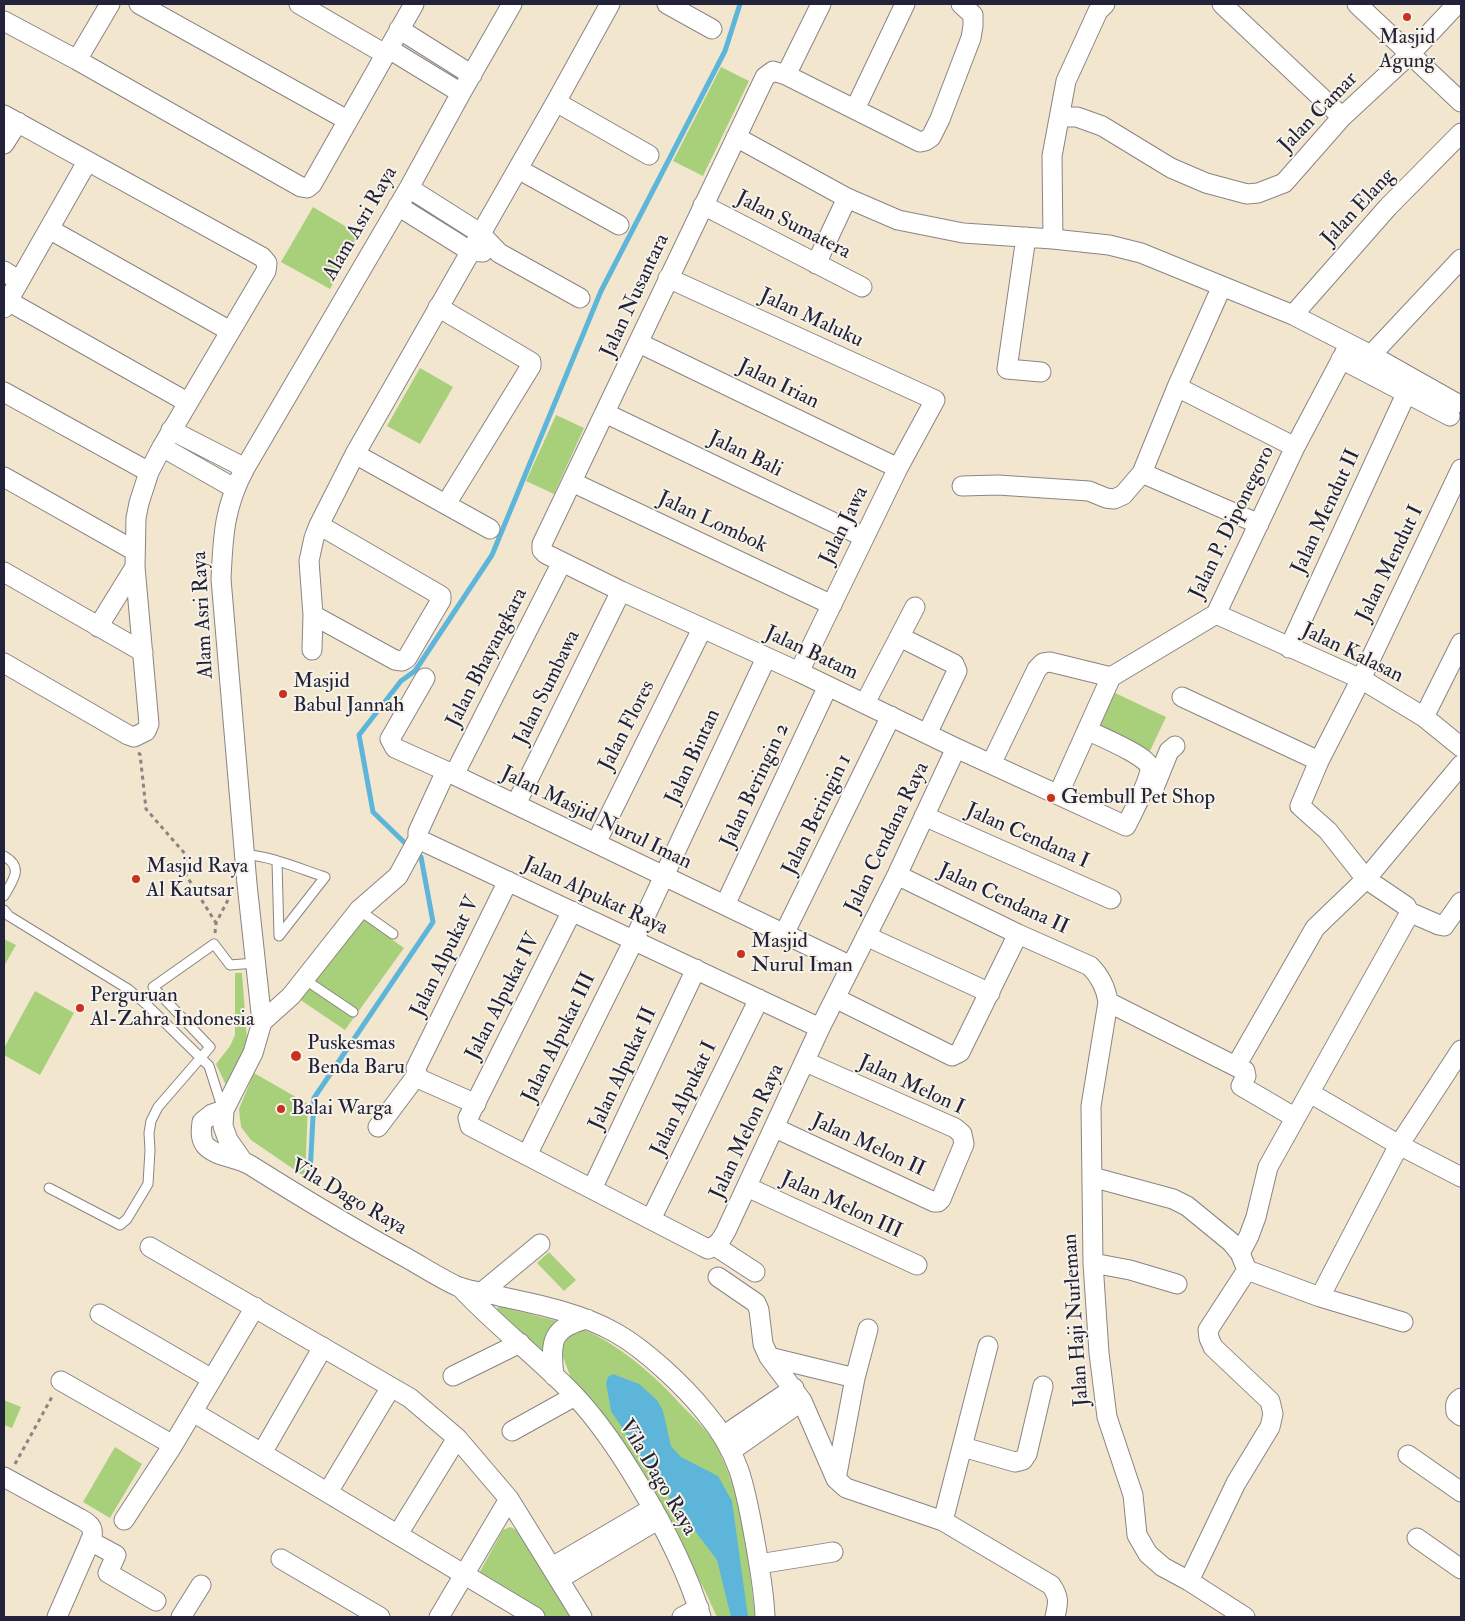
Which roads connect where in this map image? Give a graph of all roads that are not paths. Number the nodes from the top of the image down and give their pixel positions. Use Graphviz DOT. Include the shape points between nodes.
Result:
graph roads {
  1 [pos="110,4"];
  2 [pos="139,4"];
  3 [pos="299,4"];
  4 [pos="414,4"];
  5 [pos="512,4"];
  6 [pos="610,4"];
  7 [pos="667,4"];
  8 [pos="821,4"];
  9 [pos="906,4"];
  10 [pos="961,4"];
  11 [pos="1105,4"];
  12 [pos="1222,4"];
  13 [pos="1357,4"];
  14 [pos="1457,4"];
  15 [pos="4,21"];
  16 [pos="399,29"];
  17 [pos="712,29"];
  18 [pos="387,51"];
  19 [pos="1410,54"];
  20 [pos="77,60"];
  21 [pos="472,75"];
  22 [pos="786,75"];
  23 [pos="461,93"];
  24 [pos="556,102"];
  25 [pos="1461,102"];
  26 [pos="855,109"];
  27 [pos="1060,117"];
  28 [pos="1342,117"];
  29 [pos="11,118"];
  30 [pos="347,120"];
  31 [pos="1461,133"];
  32 [pos="736,137"];
  33 [pos="4,144"];
  34 [pos="649,155"];
  35 [pos="87,162"];
  36 [pos="518,169"];
  37 [pos="409,188"];
  38 [pos="847,198"];
  39 [pos="703,205"];
  40 [pos="398,206"];
  41 [pos="619,225"];
  42 [pos="49,229"];
  43 [pos="480,232"];
  44 [pos="1026,237"];
  45 [pos="1053,239"];
  46 [pos="470,251"];
  47 [pos="499,252"];
  48 [pos="1461,259"];
  49 [pos="816,264"];
  50 [pos="12,276"];
  51 [pos="668,278"];
  52 [pos="1222,286"];
  53 [pos="862,287"];
  54 [pos="580,298"];
  55 [pos="6,305"];
  56 [pos="438,307"];
  57 [pos="1293,315"];
  58 [pos="230,331"];
  59 [pos="639,343"];
  60 [pos="1345,352"];
  61 [pos="1371,355"];
  62 [pos="1041,372"];
  63 [pos="1176,387"];
  64 [pos="4,392"];
  65 [pos="1406,394"];
  66 [pos="935,400"];
  67 [pos="187,402"];
  68 [pos="1457,412"];
  69 [pos="605,413"];
  70 [pos="171,430"];
  71 [pos="162,447"];
  72 [pos="1295,447"];
  73 [pos="355,454"];
  74 [pos="245,468"];
  75 [pos="898,468"];
  76 [pos="1461,469"];
  77 [pos="149,472"];
  78 [pos="1142,473"];
  79 [pos="4,477"];
  80 [pos="572,482"];
  81 [pos="962,486"];
  82 [pos="234,488"];
  83 [pos="446,504"];
  84 [pos="1259,524"];
  85 [pos="319,525"];
  86 [pos="490,529"];
  87 [pos="864,537"];
  88 [pos="554,558"];
  89 [pos="135,559"];
  90 [pos="4,572"];
  91 [pos="621,591"];
  92 [pos="832,605"];
  93 [pos="915,607"];
  94 [pos="313,614"];
  95 [pos="1216,614"];
  96 [pos="98,627"];
  97 [pos="702,629"];
  98 [pos="900,637"];
  99 [pos="1461,643"];
  100 [pos="1289,648"];
  101 [pos="312,650"];
  102 [pos="143,652"];
  103 [pos="766,658"];
  104 [pos="4,662"];
  105 [pos="799,672"];
  106 [pos="1111,676"];
  107 [pos="425,678"];
  108 [pos="1361,679"];
  109 [pos="828,686"];
  110 [pos="1182,697"];
  111 [pos="865,703"];
  112 [pos="892,716"];
  113 [pos="1424,717"];
  114 [pos="1087,730"];
  115 [pos="927,734"];
  116 [pos="1175,746"];
  117 [pos="1461,747"];
  118 [pos="956,748"];
  119 [pos="1319,761"];
  120 [pos="991,764"];
  121 [pos="1461,765"];
  122 [pos="450,773"];
  123 [pos="1058,795"];
  124 [pos="516,804"];
  125 [pos="924,816"];
  126 [pos="1126,826"];
  127 [pos="418,839"];
  128 [pos="596,843"];
  129 [pos="244,855"];
  130 [pos="4,856"];
  131 [pos="277,862"];
  132 [pos="897,875"];
  133 [pos="663,876"];
  134 [pos="1366,879"];
  135 [pos="508,881"];
  136 [pos="4,896"];
  137 [pos="1111,899"];
  138 [pos="1461,902"];
  139 [pos="725,906"];
  140 [pos="4,910"];
  141 [pos="359,910"];
  142 [pos="572,911"];
  143 [pos="1409,912"];
  144 [pos="393,934"];
  145 [pos="784,934"];
  146 [pos="1018,934"];
  147 [pos="866,936"];
  148 [pos="634,940"];
  149 [pos="255,963"];
  150 [pos="851,966"];
  151 [pos="1090,966"];
  152 [pos="696,969"];
  153 [pos="304,979"];
  154 [pos="990,993"];
  155 [pos="835,998"];
  156 [pos="759,999"];
  157 [pos="1108,1002"];
  158 [pos="353,1012"];
  159 [pos="262,1022"];
  160 [pos="820,1028"];
  161 [pos="1461,1050"];
  162 [pos="200,1057"];
  163 [pos="806,1062"];
  164 [pos="1236,1066"];
  165 [pos="417,1075"];
  166 [pos="1310,1093"];
  167 [pos="476,1104"];
  168 [pos="224,1110"];
  169 [pos="1294,1117"];
  170 [pos="378,1127"];
  171 [pos="775,1128"];
  172 [pos="1398,1145"];
  173 [pos="527,1155"];
  174 [pos="1092,1177"];
  175 [pos="1461,1178"];
  176 [pos="747,1187"];
  177 [pos="49,1188"];
  178 [pos="592,1189"];
  179 [pos="941,1199"];
  180 [pos="651,1219"];
  181 [pos="540,1244"];
  182 [pos="150,1246"];
  183 [pos="712,1248"];
  184 [pos="1243,1261"];
  185 [pos="1093,1263"];
  186 [pos="917,1265"];
  187 [pos="755,1272"];
  188 [pos="718,1277"];
  189 [pos="1177,1284"];
  190 [pos="460,1287"];
  191 [pos="482,1292"];
  192 [pos="1320,1297"];
  193 [pos="255,1307"];
  194 [pos="100,1314"];
  195 [pos="588,1319"];
  196 [pos="1403,1322"];
  197 [pos="868,1329"];
  198 [pos="520,1343"];
  199 [pos="988,1346"];
  200 [pos="323,1347"];
  201 [pos="769,1357"];
  202 [pos="454,1376"];
  203 [pos="554,1376"];
  204 [pos="855,1378"];
  205 [pos="212,1379"];
  206 [pos="61,1381"];
  207 [pos="1043,1386"];
  208 [pos="391,1387"];
  209 [pos="798,1394"];
  210 [pos="575,1396"];
  211 [pos="1461,1398"];
  212 [pos="193,1412"];
  213 [pos="1461,1416"];
  214 [pos="512,1431"];
  215 [pos="457,1438"];
  216 [pos="727,1443"];
  217 [pos="173,1445"];
  218 [pos="963,1447"];
  219 [pos="262,1453"];
  220 [pos="1408,1455"];
  221 [pos="836,1479"];
  222 [pos="5,1481"];
  223 [pos="328,1492"];
  224 [pos="1461,1492"];
  225 [pos="509,1499"];
  226 [pos="656,1514"];
  227 [pos="124,1520"];
  228 [pos="943,1520"];
  229 [pos="398,1534"];
  230 [pos="1417,1538"];
  231 [pos="90,1541"];
  232 [pos="833,1552"];
  233 [pos="281,1559"];
  234 [pos="759,1564"];
  235 [pos="1461,1569"];
  236 [pos="555,1573"];
  237 [pos="465,1574"];
  238 [pos="1189,1581"];
  239 [pos="201,1585"];
  240 [pos="156,1601"];
  241 [pos="700,1613"];
  242 [pos="57,1617"];
  243 [pos="182,1617"];
  244 [pos="380,1617"];
  245 [pos="440,1617"];
  246 [pos="535,1617"];
  247 [pos="582,1617"];
  248 [pos="682,1617"];
  249 [pos="765,1617"];
  250 [pos="1055,1617"];
  251 [pos="1245,1617"];
  1 -- 20 [label="street"];
  2 -- 30 [label="street"];
  3 -- 18 [label="street"];
  4 -- 16 [label="street"];
  5 -- 21 [label="street, Alam Asri Raya"];
  6 -- 24 [label="street"];
  7 -- 17 [label="street"];
  8 -- 22 [label="street"];
  9 -- 26 [label="street"];
  10 -- 26 [label="street" via="973,15 971,38 932,137 920,142"];
  11 -- 27 [label="street" via="1098,11 1066,81"];
  12 -- 28 [label="street"];
  13 -- 19 [label="street"];
  14 -- 19 [label="street, Jalan Camar"];
  15 -- 20 [label="street"];
  16 -- 18 [label="street"];
  16 -- 21 [label="street"];
  18 -- 23 [label="street"];
  18 -- 30 [label="street"];
  19 -- 25 [label="street"];
  19 -- 28 [label="street, Jalan Camar"];
  20 -- 30 [label="street" via="301,187 307,188 312,184"];
  21 -- 23 [label="street, Alam Asri Raya"];
  22 -- 26 [label="street"];
  22 -- 32 [label="street, Jalan Nusantara" via="773,71 765,77"];
  23 -- 37 [label="street, Alam Asri Raya"];
  24 -- 34 [label="street"];
  24 -- 36 [label="street"];
  27 -- 28 [label="street, Jalan Camar" via="1078,117 1102,126 1171,168 1206,183 1247,194 1284,183"];
  27 -- 45 [label="street" via="1052,156"];
  29 -- 33 [label="street"];
  29 -- 35 [label="street"];
  31 -- 57 [label="street, Jalan Elang" via="1388,207"];
  32 -- 38 [label="street"];
  32 -- 39 [label="street, Jalan Nusantara"];
  35 -- 42 [label="street"];
  35 -- 58 [label="street" via="262,257 267,264 266,271"];
  36 -- 41 [label="street"];
  36 -- 43 [label="street"];
  37 -- 40 [label="street, Alam Asri Raya"];
  37 -- 43 [label="street"];
  38 -- 44 [label="street" via="898,220 963,233"];
  38 -- 49 [label="street"];
  39 -- 49 [label="street, Jalan Sumatera"];
  39 -- 51 [label="street, Jalan Nusantara"];
  40 -- 46 [label="street"];
  40 -- 74 [label="street, Alam Asri Raya"];
  42 -- 50 [label="street"];
  42 -- 58 [label="street"];
  43 -- 46 [label="street"];
  43 -- 47 [label="street"];
  44 -- 45 [label="street"];
  44 -- 62 [label="street" via="1007,369"];
  45 -- 52 [label="street" via="1109,245 1142,253"];
  46 -- 47 [label="street"];
  46 -- 56 [label="street"];
  47 -- 54 [label="street"];
  48 -- 61 [label="street"];
  49 -- 53 [label="street, Jalan Sumatera"];
  50 -- 55 [label="street"];
  51 -- 59 [label="street, Jalan Nusantara"];
  51 -- 66 [label="street, Jalan Maluku"];
  52 -- 57 [label="street"];
  52 -- 63 [label="street"];
  55 -- 67 [label="street"];
  56 -- 73 [label="street"];
  56 -- 83 [label="street" via="531,362"];
  57 -- 60 [label="street"];
  58 -- 67 [label="street"];
  59 -- 69 [label="street, Jalan Nusantara"];
  59 -- 75 [label="street, Jalan Irian"];
  60 -- 61 [label="street"];
  60 -- 65 [label="street"];
  60 -- 72 [label="street, Jalan P. Diponegoro"];
  61 -- 68 [label="street"];
  63 -- 72 [label="street"];
  63 -- 78 [label="street"];
  64 -- 77 [label="street"];
  65 -- 68 [label="street"];
  65 -- 100 [label="street, Jalan Mendut II"];
  66 -- 75 [label="street, Jalan Jawa"];
  67 -- 70 [label="street"];
  69 -- 80 [label="street, Jalan Nusantara"];
  69 -- 87 [label="street, Jalan Bali"];
  70 -- 71 [label="street"];
  70 -- 74 [label="street"];
  71 -- 77 [label="street"];
  71 -- 82 [label="street"];
  72 -- 84 [label="street, Jalan P. Diponegoro"];
  73 -- 83 [label="street"];
  73 -- 85 [label="street"];
  74 -- 82 [label="street, Alam Asri Raya"];
  75 -- 87 [label="street, Jalan Jawa"];
  76 -- 108 [label="street, Jalan Mendut I"];
  77 -- 89 [label="street" via="138,502"];
  78 -- 81 [label="street" via="1131,487 1114,499 1089,491"];
  78 -- 84 [label="street"];
  79 -- 89 [label="street"];
  80 -- 88 [label="street, Jalan Nusantara" via="542,544 542,550"];
  80 -- 92 [label="street, Jalan Lombok"];
  82 -- 129 [label="street, Alam Asri Raya" via="223,538 221,579"];
  83 -- 86 [label="street"];
  84 -- 95 [label="street, Jalan P. Diponegoro"];
  85 -- 94 [label="street" via="309,561"];
  85 -- 94 [label="street" via="438,594 441,600 407,658 402,661"];
  87 -- 92 [label="street, Jalan Jawa"];
  88 -- 91 [label="street, Jalan Batam"];
  88 -- 122 [label="street, Jalan Bhayangkara"];
  89 -- 96 [label="street"];
  89 -- 102 [label="street"];
  90 -- 96 [label="street"];
  91 -- 97 [label="street, Jalan Batam"];
  91 -- 124 [label="street, Jalan Sumbawa"];
  92 -- 105 [label="street, Jalan Jawa"];
  93 -- 98 [label="street"];
  94 -- 101 [label="street"];
  95 -- 100 [label="street, Jalan Kalasan"];
  95 -- 106 [label="street, Jalan P. Diponegoro"];
  96 -- 102 [label="street"];
  97 -- 103 [label="street, Jalan Batam"];
  97 -- 128 [label="street, Jalan Flores"];
  98 -- 111 [label="street"];
  98 -- 115 [label="street" via="956,667 957,671"];
  99 -- 113 [label="street"];
  100 -- 108 [label="street, Jalan Kalasan"];
  102 -- 104 [label="street" via="149,724 146,731 134,737"];
  103 -- 105 [label="street, Jalan Batam"];
  103 -- 133 [label="street, Jalan Bintan"];
  105 -- 109 [label="street, Jalan Batam"];
  106 -- 114 [label="street"];
  106 -- 120 [label="street" via="1043,663 1037,668"];
  107 -- 122 [label="street, Jalan Masjid Nurul Iman" via="390,739 395,748"];
  108 -- 113 [label="street, Jalan Kalasan"];
  108 -- 119 [label="street, Jalan Mendut I"];
  109 -- 111 [label="street, Jalan Batam"];
  109 -- 139 [label="street, Jalan Beringin 2"];
  110 -- 119 [label="street"];
  111 -- 112 [label="street, Jalan Batam"];
  112 -- 115 [label="street, Jalan Batam"];
  112 -- 145 [label="street, Jalan Beringin 1"];
  113 -- 117 [label="street, Jalan Kalasan"];
  114 -- 123 [label="street"];
  114 -- 126 [label="street" via="1149,764 1142,792"];
  115 -- 118 [label="street, Jalan Batam"];
  116 -- 126 [label="street" via="1169,751 1144,816 1135,825"];
  118 -- 120 [label="street, Jalan Batam"];
  118 -- 125 [label="street, Jalan Cendana Raya"];
  119 -- 134 [label="street, Jalan Mendut I" via="1300,806 1328,831"];
  120 -- 123 [label="street, Jalan Batam"];
  121 -- 134 [label="street"];
  122 -- 124 [label="street, Jalan Masjid Nurul Iman"];
  122 -- 127 [label="street" via="418,832"];
  123 -- 126 [label="street, Jalan Batam"];
  124 -- 128 [label="street, Jalan Masjid Nurul Iman"];
  125 -- 132 [label="street, Jalan Cendana Raya"];
  125 -- 137 [label="street, Jalan Cendana I"];
  127 -- 135 [label="street, Jalan Alpukat Raya"];
  127 -- 141 [label="street" via="398,876"];
  128 -- 133 [label="street, Jalan Masjid Nurul Iman"];
  129 -- 131 [label="lane" via="254,854"];
  129 -- 149 [label="street, Alam Asri Raya"];
  130 -- 136 [label="lane" via="16,867 16,875"];
  131 -- 131 [label="lane" via="325,877 279,936 278,899"];
  132 -- 146 [label="street, Jalan Cendana II"];
  132 -- 147 [label="street, Jalan Cendana Raya"];
  133 -- 139 [label="street, Jalan Masjid Nurul Iman"];
  133 -- 148 [label="street, Jalan Bintan"];
  134 -- 143 [label="street" via="1406,906"];
  134 -- 164 [label="street" via="1315,928"];
  135 -- 142 [label="street, Jalan Alpukat Raya"];
  135 -- 165 [label="street, Jalan Alpukat V" via="416,1068"];
  138 -- 143 [label="street" via="1444,926"];
  139 -- 145 [label="street, Jalan Masjid Nurul Iman"];
  140 -- 162 [label="lane" via="128,989"];
  141 -- 144 [label="lane"];
  141 -- 153 [label="street"];
  142 -- 148 [label="street, Jalan Alpukat Raya"];
  142 -- 167 [label="street, Jalan Alpukat IV"];
  143 -- 166 [label="street"];
  145 -- 150 [label="street, Jalan Masjid Nurul Iman"];
  146 -- 151 [label="street, Jalan Cendana II"];
  146 -- 154 [label="street"];
  147 -- 150 [label="street, Jalan Cendana Raya"];
  147 -- 154 [label="street"];
  148 -- 152 [label="street, Jalan Alpukat Raya"];
  148 -- 173 [label="street, Jalan Alpukat III"];
  149 -- 159 [label="street, Alam Asri Raya"];
  149 -- 162 [label="lane" via="230,965 214,944 153,988 210,1047"];
  150 -- 155 [label="street, Jalan Cendana Raya"];
  151 -- 157 [label="street, Jalan Haji Nurleman" via="1103,983"];
  152 -- 156 [label="street, Jalan Alpukat Raya"];
  152 -- 178 [label="street, Jalan Alpukat II"];
  153 -- 158 [label="lane"];
  153 -- 159 [label="street" via="291,996"];
  154 -- 155 [label="street" via="960,1052 952,1056"];
  155 -- 160 [label="street, Jalan Cendana Raya"];
  156 -- 160 [label="street, Jalan Alpukat Raya"];
  156 -- 180 [label="street, Jalan Alpukat I"];
  157 -- 164 [label="street"];
  157 -- 174 [label="street, Jalan Haji Nurleman" via="1091,1106"];
  159 -- 168 [label="street, Alam Asri Raya" via="253,1053"];
  160 -- 163 [label="street, Jalan Melon Raya"];
  161 -- 172 [label="street"];
  162 -- 168 [label="lane" via="209,1066"];
  162 -- 177 [label="lane" via="158,1107 151,1121 148,1184 127,1219 120,1225"];
  163 -- 171 [label="street, Jalan Melon Raya"];
  163 -- 179 [label="street, Jalan Melon I" via="955,1128 962,1134 964,1144"];
  164 -- 169 [label="street" via="1247,1073 1241,1086"];
  165 -- 167 [label="street"];
  165 -- 170 [label="street"];
  166 -- 169 [label="street"];
  166 -- 172 [label="street"];
  167 -- 173 [label="street, Jalan Alpukat IV" via="468,1118 470,1126"];
  168 -- 190 [label="street, Vila Dago Raya" via="202,1122 200,1133 206,1145 217,1153 242,1160 349,1226"];
  169 -- 184 [label="street" via="1268,1167"];
  171 -- 176 [label="street, Jalan Melon Raya"];
  171 -- 179 [label="street, Jalan Melon II" via="934,1202"];
  172 -- 175 [label="street"];
  172 -- 192 [label="street"];
  173 -- 178 [label="street, Jalan Alpukat IV"];
  174 -- 184 [label="street" via="1173,1199 1187,1206 1231,1242"];
  174 -- 185 [label="street, Jalan Haji Nurleman"];
  176 -- 183 [label="street, Jalan Melon Raya" via="719,1243"];
  176 -- 186 [label="street, Jalan Melon III"];
  178 -- 180 [label="street, Jalan Alpukat IV"];
  180 -- 183 [label="street, Jalan Alpukat IV"];
  181 -- 191 [label="street"];
  182 -- 193 [label="street"];
  183 -- 187 [label="street, Jalan Alpukat IV"];
  184 -- 192 [label="street"];
  184 -- 238 [label="street" via="1208,1330 1209,1338 1226,1360 1270,1401 1272,1420 1236,1483"];
  185 -- 189 [label="street"];
  185 -- 238 [label="street, Jalan Haji Nurleman" via="1107,1417 1133,1495 1137,1534 1155,1561"];
  188 -- 201 [label="street" via="756,1303 763,1344"];
  190 -- 191 [label="street, Vila Dago Raya"];
  190 -- 198 [label="street, Vila Dago Raya"];
  191 -- 195 [label="street, Vila Dago Raya"];
  192 -- 196 [label="street"];
  193 -- 200 [label="street"];
  193 -- 205 [label="street"];
  194 -- 205 [label="street"];
  195 -- 203 [label="street" via="569,1324 553,1342"];
  195 -- 216 [label="street, Vila Dago Raya" via="617,1333 649,1357 705,1411"];
  197 -- 204 [label="street"];
  198 -- 202 [label="street"];
  198 -- 203 [label="street, Vila Dago Raya"];
  199 -- 218 [label="street"];
  200 -- 208 [label="street"];
  200 -- 219 [label="street"];
  201 -- 204 [label="street"];
  201 -- 209 [label="street"];
  203 -- 210 [label="street, Vila Dago Raya"];
  204 -- 221 [label="street"];
  205 -- 212 [label="street"];
  206 -- 217 [label="street"];
  207 -- 218 [label="street" via="1023,1460 1015,1462"];
  208 -- 215 [label="street" via="410,1398"];
  208 -- 223 [label="street"];
  209 -- 216 [label="street"];
  209 -- 221 [label="street"];
  210 -- 214 [label="street"];
  210 -- 226 [label="street, Vila Dago Raya" via="606,1435"];
  211 -- 213 [label="street" via="1455,1406"];
  212 -- 217 [label="street"];
  212 -- 219 [label="street"];
  215 -- 225 [label="street"];
  215 -- 229 [label="street"];
  216 -- 234 [label="street, Vila Dago Raya" via="744,1480"];
  217 -- 227 [label="street"];
  218 -- 228 [label="street"];
  219 -- 223 [label="street"];
  220 -- 224 [label="street"];
  221 -- 228 [label="street" via="846,1488"];
  222 -- 231 [label="street" via="90,1526 93,1531"];
  223 -- 229 [label="street"];
  225 -- 236 [label="street"];
  225 -- 237 [label="street"];
  226 -- 236 [label="street"];
  226 -- 241 [label="street, Vila Dago Raya" via="682,1563"];
  228 -- 250 [label="street" via="1051,1586 1058,1600"];
  229 -- 237 [label="street"];
  230 -- 235 [label="street"];
  231 -- 240 [label="street" via="116,1555 108,1573"];
  231 -- 242 [label="street"];
  232 -- 234 [label="street"];
  233 -- 244 [label="street"];
  234 -- 249 [label="street, Vila Dago Raya"];
  236 -- 247 [label="street"];
  237 -- 245 [label="street"];
  237 -- 246 [label="street"];
  238 -- 251 [label="street, Jalan Haji Nurleman"];
  239 -- 243 [label="street"];
  241 -- 248 [label="street"];
}
